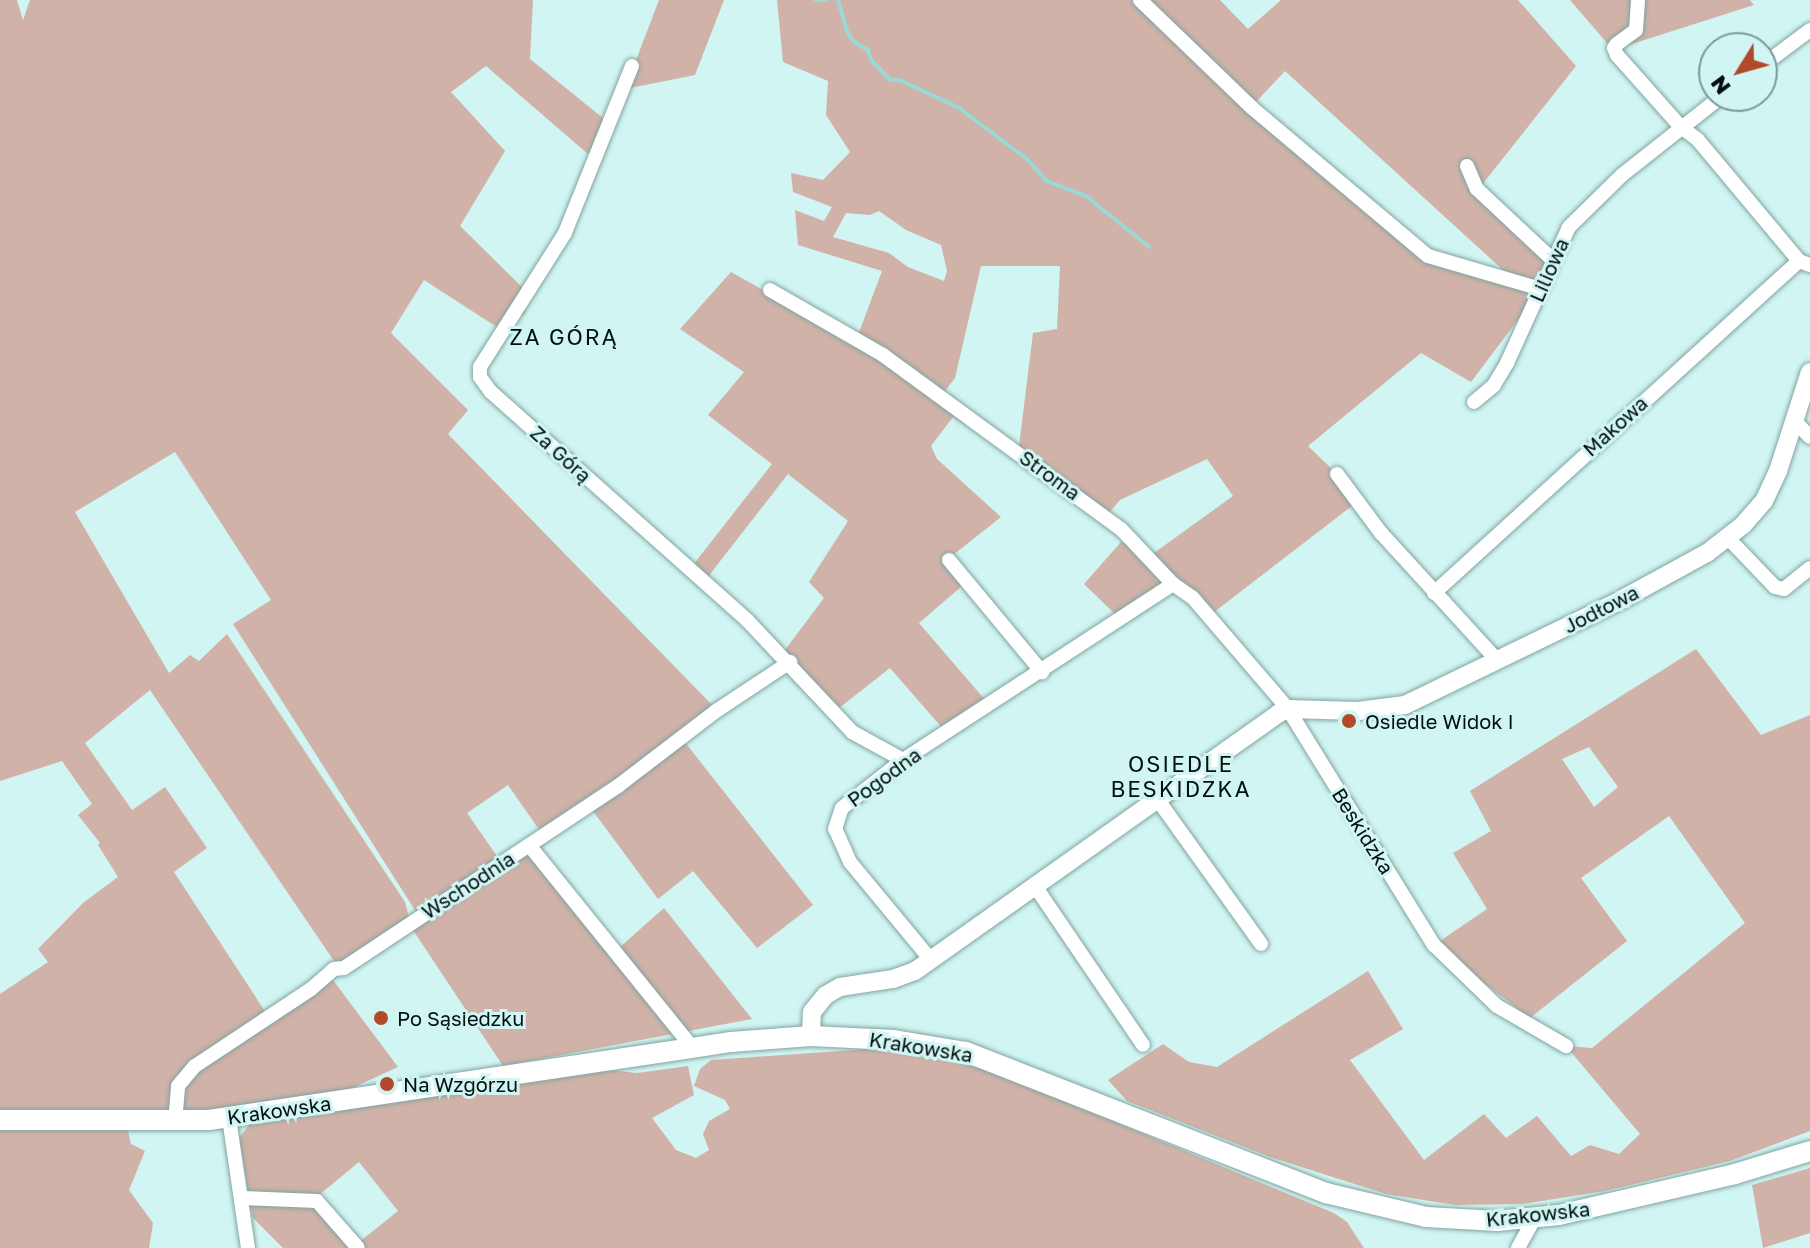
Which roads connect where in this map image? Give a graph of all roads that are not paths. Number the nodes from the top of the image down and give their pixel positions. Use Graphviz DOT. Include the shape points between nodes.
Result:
graph roads {
  1 [pos="1140,0"];
  2 [pos="1638,1"];
  3 [pos="1810,30"];
  4 [pos="1778,54"];
  5 [pos="632,66"];
  6 [pos="1701,112"];
  7 [pos="1681,127"];
  8 [pos="1467,166"];
  9 [pos="1553,260"];
  10 [pos="1805,263"];
  11 [pos="1541,289"];
  12 [pos="770,290"];
  13 [pos="1810,372"];
  14 [pos="1474,402"];
  15 [pos="1794,420"];
  16 [pos="1810,437"];
  17 [pos="1337,474"];
  18 [pos="1728,538"];
  19 [pos="949,560"];
  20 [pos="1810,568"];
  21 [pos="1173,584"];
  22 [pos="1434,593"];
  23 [pos="1497,660"];
  24 [pos="790,662"];
  25 [pos="1042,672"];
  26 [pos="1288,709"];
  27 [pos="903,760"];
  28 [pos="1158,800"];
  29 [pos="529,845"];
  30 [pos="1035,886"];
  31 [pos="1261,944"];
  32 [pos="931,960"];
  33 [pos="811,1036"];
  34 [pos="1143,1045"];
  35 [pos="1566,1046"];
  36 [pos="692,1047"];
  37 [pos="229,1118"];
  38 [pos="0,1120"];
  39 [pos="175,1122"];
  40 [pos="1810,1151"];
  41 [pos="242,1198"];
  42 [pos="1530,1219"];
  43 [pos="248,1248"];
  44 [pos="358,1248"];
  45 [pos="1518,1248"];
  1 -- 11 [label="street" via="1251,107 1428,256"];
  2 -- 7 [label="street" via="1636,30 1614,48"];
  3 -- 4 [label="street"];
  5 -- 24 [label="street, Za Górą" via="565,233 480,367 480,377"];
  6 -- 7 [label="street, Liliowa"];
  7 -- 9 [label="street, Liliowa" via="1584,209"];
  7 -- 10 [label="street"];
  8 -- 9 [label="street" via="1477,189"];
  9 -- 11 [label="street, Liliowa"];
  10 -- 22 [label="street, Makowa"];
  11 -- 14 [label="street, Liliowa" via="1494,385"];
  12 -- 21 [label="street, Stroma" via="883,355 1038,465 1121,529"];
  13 -- 15 [label="street, Jodłowa"];
  15 -- 16 [label="street"];
  15 -- 18 [label="street, Jodłowa" via="1764,501"];
  17 -- 22 [label="street"];
  18 -- 20 [label="street" via="1775,587 1784,589"];
  18 -- 23 [label="street, Jodłowa" via="1621,600"];
  19 -- 25 [label="street"];
  21 -- 25 [label="street, Pogodna"];
  21 -- 26 [label="street, Stroma" via="1193,598"];
  22 -- 23 [label="street"];
  23 -- 26 [label="street, Jodłowa" via="1405,705 1358,711"];
  24 -- 27 [label="street, Za Górą" via="852,732"];
  24 -- 29 [label="street, Wschodnia"];
  25 -- 27 [label="street, Pogodna"];
  26 -- 28 [label="street"];
  26 -- 35 [label="street, Beskidzka" via="1434,945 1497,1006"];
  27 -- 32 [label="street, Pogodna" via="849,799 835,829 850,862"];
  28 -- 30 [label="street"];
  28 -- 31 [label="street"];
  29 -- 36 [label="street"];
  29 -- 39 [label="street, Wschodnia" via="344,968 334,969 195,1066 178,1086"];
  30 -- 32 [label="street"];
  30 -- 34 [label="street"];
  32 -- 33 [label="street" via="904,977 840,987 826,995 812,1012"];
  33 -- 36 [label="main road, Krakowska"];
  33 -- 42 [label="main road, Krakowska" via="894,1040 966,1052 1353,1201 1453,1220"];
  36 -- 37 [label="main road, Krakowska"];
  37 -- 39 [label="main road, Krakowska"];
  37 -- 41 [label="street"];
  38 -- 39 [label="main road, Krakowska"];
  40 -- 42 [label="main road, Krakowska" via="1627,1201"];
  41 -- 43 [label="street"];
  41 -- 44 [label="street" via="317,1201"];
  42 -- 45 [label="street"];
}
